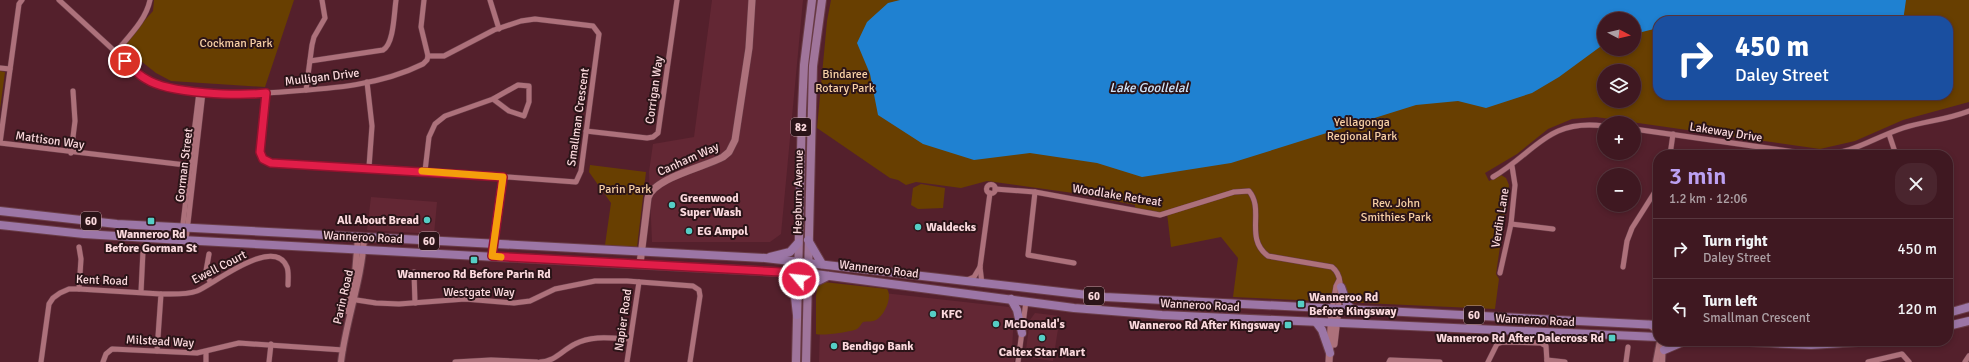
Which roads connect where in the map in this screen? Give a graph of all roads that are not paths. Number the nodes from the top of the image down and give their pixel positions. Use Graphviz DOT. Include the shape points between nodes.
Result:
graph roads {
  1 [pos="22,0"];
  2 [pos="59,0"];
  3 [pos="150,0"];
  4 [pos="322,0"];
  5 [pos="396,0"];
  6 [pos="424,0"];
  7 [pos="490,0"];
  8 [pos="677,0"];
  9 [pos="752,0"];
  10 [pos="756,0"];
  11 [pos="812,0"];
  12 [pos="822,0"];
  13 [pos="499,28"];
  14 [pos="116,52"];
  15 [pos="428,56"];
  16 [pos="310,61"];
  17 [pos="0,68"];
  18 [pos="10,69"];
  19 [pos="367,82"];
  20 [pos="306,90"];
  21 [pos="73,91"];
  22 [pos="201,92"];
  23 [pos="266,93"];
  24 [pos="493,99"];
  25 [pos="1969,112"];
  26 [pos="1597,126"];
  27 [pos="1641,130"];
  28 [pos="586,131"];
  29 [pos="1673,134"];
  30 [pos="1889,134"];
  31 [pos="1671,150"];
  32 [pos="1774,150"];
  33 [pos="1852,150"];
  34 [pos="1894,150"];
  35 [pos="71,153"];
  36 [pos="192,166"];
  37 [pos="1512,166"];
  38 [pos="369,167"];
  39 [pos="425,171"];
  40 [pos="503,177"];
  41 [pos="1493,177"];
  42 [pos="995,189"];
  43 [pos="1035,192"];
  44 [pos="990,193"];
  45 [pos="1652,196"];
  46 [pos="0,211"];
  47 [pos="1511,224"];
  48 [pos="0,225"];
  49 [pos="184,227"];
  50 [pos="1553,229"];
  51 [pos="361,238"];
  52 [pos="183,240"];
  53 [pos="808,240"];
  54 [pos="798,243"];
  55 [pos="494,245"];
  56 [pos="79,247"];
  57 [pos="360,250"];
  58 [pos="143,251"];
  59 [pos="644,252"];
  60 [pos="210,254"];
  61 [pos="492,256"];
  62 [pos="765,258"];
  63 [pos="799,262"];
  64 [pos="808,262"];
  65 [pos="1074,263"];
  66 [pos="642,264"];
  67 [pos="822,264"];
  68 [pos="980,267"];
  69 [pos="1623,267"];
  70 [pos="876,270"];
  71 [pos="414,272"];
  72 [pos="784,272"];
  73 [pos="799,273"];
  74 [pos="1500,273"];
  75 [pos="808,274"];
  76 [pos="829,275"];
  77 [pos="960,281"];
  78 [pos="210,282"];
  79 [pos="638,282"];
  80 [pos="900,284"];
  81 [pos="982,284"];
  82 [pos="1340,284"];
  83 [pos="288,285"];
  84 [pos="808,286"];
  85 [pos="79,289"];
  86 [pos="141,292"];
  87 [pos="161,294"];
  88 [pos="1105,297"];
  89 [pos="352,299"];
  90 [pos="1011,299"];
  91 [pos="1026,301"];
  92 [pos="415,303"];
  93 [pos="1259,306"];
  94 [pos="1969,306"];
  95 [pos="1335,310"];
  96 [pos="1353,311"];
  97 [pos="1953,311"];
  98 [pos="798,314"];
  99 [pos="1265,320"];
  100 [pos="1969,321"];
  101 [pos="1316,322"];
  102 [pos="1334,323"];
  103 [pos="1649,324"];
  104 [pos="1653,324"];
  105 [pos="1953,325"];
  106 [pos="1653,328"];
  107 [pos="1022,334"];
  108 [pos="1653,338"];
  109 [pos="630,339"];
  110 [pos="271,344"];
  111 [pos="1659,346"];
  112 [pos="1664,346"];
  113 [pos="1673,346"];
  114 [pos="1628,347"];
  115 [pos="341,350"];
  116 [pos="1664,350"];
  117 [pos="157,351"];
  118 [pos="206,352"];
  119 [pos="1969,356"];
  120 [pos="1330,359"];
  121 [pos="1547,361"];
  122 [pos="41,362"];
  123 [pos="104,362"];
  124 [pos="206,362"];
  125 [pos="269,362"];
  126 [pos="338,362"];
  127 [pos="341,362"];
  128 [pos="455,362"];
  129 [pos="537,362"];
  130 [pos="540,362"];
  131 [pos="550,362"];
  132 [pos="627,362"];
  133 [pos="690,362"];
  134 [pos="796,362"];
  135 [pos="806,362"];
  136 [pos="1018,362"];
  137 [pos="1389,362"];
  138 [pos="1440,362"];
  139 [pos="1488,362"];
  140 [pos="1565,362"];
  141 [pos="1626,362"];
  142 [pos="1656,362"];
  143 [pos="1662,362"];
  144 [pos="1868,362"];
  145 [pos="1909,362"];
  146 [pos="1965,362"];
  1 -- 18 [label="street, Mattison Way" via="19,4"];
  2 -- 14 [label="street, Mulligan Drive"];
  3 -- 14 [label="street" via="143,18"];
  4 -- 16 [label="street" via="325,18 314,37"];
  5 -- 16 [label="street" via="391,38 386,48"];
  6 -- 15 [label="street" via="421,27"];
  7 -- 13 [label="street"];
  8 -- 28 [label="street, Corrigan Way" via="658,133 647,138"];
  9 -- 59 [label="main road, Canham Way" via="749,48 737,135 733,147 718,160 660,183 651,191 648,198"];
  10 -- 59 [label="main road, Canham Way" via="753,48 740,141 733,153 722,162 656,192 651,200"];
  11 -- 54 [label="main road, Hepburn Avenue / 82" via="804,65"];
  12 -- 53 [label="main road, Hepburn Avenue / 82" via="813,66"];
  13 -- 15 [label="street" via="444,56"];
  13 -- 28 [label="street, Smallman Crescent" via="535,19 593,26 599,34"];
  14 -- 22 [label="street, Mulligan Drive" via="145,79 167,88"];
  15 -- 19 [label="street, Mulligan Drive" via="428,60 423,64 400,74"];
  16 -- 20 [label="street"];
  17 -- 18 [label="street"];
  18 -- 35 [label="street, Mattison Way" via="0,143"];
  19 -- 20 [label="street, Mulligan Drive"];
  19 -- 38 [label="street" via="372,126"];
  20 -- 23 [label="street, Mulligan Drive"];
  21 -- 35 [label="street" via="75,121"];
  22 -- 23 [label="street, Mulligan Drive"];
  22 -- 36 [label="street, Gorman Street"];
  23 -- 38 [label="street, Smallman Crescent" via="260,152 263,159 271,163"];
  24 -- 24 [label="street" via="518,85 529,86 529,102 524,116 508,111"];
  24 -- 39 [label="street" via="445,116 435,124 430,137"];
  25 -- 30 [label="street, Lakeway Drive"];
  26 -- 37 [label="street" via="1572,125 1549,134"];
  27 -- 29 [label="street, Lakeway Drive"];
  28 -- 40 [label="street, Smallman Crescent" via="581,171 576,182"];
  29 -- 31 [label="street"];
  29 -- 32 [label="street, Lakeway Drive"];
  30 -- 33 [label="street, Lakeway Drive"];
  30 -- 34 [label="street"];
  35 -- 36 [label="street, Mattison Way"];
  36 -- 49 [label="street, Gorman Street"];
  37 -- 41 [label="street"];
  37 -- 47 [label="street, Verdin Lane" via="1515,185"];
  38 -- 39 [label="street, Smallman Crescent"];
  39 -- 40 [label="street, Smallman Crescent"];
  40 -- 55 [label="street"];
  42 -- 43 [label="street, Woodlake Retreat"];
  42 -- 44 [label="street"];
  42 -- 44 [label="street" via="992,184 988,185 986,190"];
  43 -- 65 [label="street" via="1028,255"];
  43 -- 82 [label="street, Woodlake Retreat" via="1160,215 1234,192 1249,190 1254,198 1257,242 1261,251 1268,256 1284,260 1332,267 1337,272"];
  44 -- 68 [label="street"];
  45 -- 69 [label="street" via="1632,228"];
  46 -- 49 [label="highway, Wanneroo Road / 60" via="87,221"];
  47 -- 50 [label="street"];
  47 -- 74 [label="street, Verdin Lane"];
  48 -- 52 [label="highway, Wanneroo Road / 60" via="84,234"];
  49 -- 51 [label="highway, Wanneroo Road / 60"];
  49 -- 52 [label="street, Gorman Street"];
  51 -- 55 [label="highway, Wanneroo Road / 60"];
  51 -- 57 [label="street, Parin Road"];
  52 -- 57 [label="highway, Wanneroo Road / 60"];
  53 -- 64 [label="main road, Hepburn Avenue / 82"];
  53 -- 67 [label="highway"];
  54 -- 62 [label="highway" via="790,252"];
  54 -- 63 [label="main road, Hepburn Avenue / 82"];
  55 -- 59 [label="highway, Wanneroo Road / 60"];
  55 -- 61 [label="street"];
  56 -- 85 [label="street"];
  57 -- 61 [label="highway, Wanneroo Road / 60"];
  57 -- 89 [label="street, Parin Road"];
  58 -- 86 [label="street"];
  59 -- 62 [label="highway, Wanneroo Road / 60"];
  59 -- 66 [label="main road, Canham Way"];
  60 -- 78 [label="street" via="206,271"];
  61 -- 66 [label="highway, Wanneroo Road / 60"];
  62 -- 63 [label="highway, Wanneroo Road / 60"];
  63 -- 64 [label="highway, Wanneroo Road / 60"];
  63 -- 73 [label="main road, Hepburn Avenue / 82"];
  64 -- 67 [label="highway, Wanneroo Road / 60"];
  64 -- 75 [label="main road, Hepburn Avenue / 82"];
  66 -- 72 [label="highway, Wanneroo Road / 60"];
  67 -- 70 [label="highway, Wanneroo Road / 60"];
  68 -- 77 [label="street" via="974,277"];
  68 -- 81 [label="street"];
  70 -- 77 [label="highway, Wanneroo Road / 60"];
  70 -- 80 [label="highway" via="876,276 891,278"];
  71 -- 92 [label="street"];
  72 -- 73 [label="highway, Wanneroo Road / 60"];
  72 -- 98 [label="highway" via="795,297"];
  73 -- 75 [label="highway, Wanneroo Road / 60"];
  73 -- 98 [label="main road, Hepburn Avenue / 82"];
  75 -- 76 [label="highway, Wanneroo Road / 60"];
  75 -- 84 [label="main road, Hepburn Avenue / 82"];
  76 -- 80 [label="highway, Wanneroo Road / 60"];
  76 -- 84 [label="highway"];
  77 -- 81 [label="highway, Wanneroo Road / 60"];
  77 -- 91 [label="highway" via="964,286 1020,293"];
  78 -- 83 [label="street, Ewell Court" via="262,257 272,256 282,260 287,267"];
  78 -- 87 [label="street, Ewell Court" via="190,293"];
  79 -- 92 [label="street, Westgate Way" via="595,281 556,289 530,301 465,299"];
  79 -- 109 [label="street, Napier Road"];
  79 -- 133 [label="street, Westgate Way" via="687,285 699,290"];
  80 -- 90 [label="highway, Wanneroo Road / 60"];
  81 -- 88 [label="highway, Wanneroo Road / 60"];
  82 -- 95 [label="street"];
  82 -- 96 [label="highway" via="1347,304"];
  84 -- 135 [label="main road, Hepburn Avenue / 82"];
  85 -- 86 [label="street, Kent Road"];
  85 -- 122 [label="street, Kent Road" via="69,289 60,293 49,304"];
  86 -- 87 [label="street, Kent Road"];
  87 -- 117 [label="street"];
  88 -- 91 [label="highway" via="1088,300 1039,296"];
  88 -- 93 [label="highway, Wanneroo Road / 60"];
  89 -- 92 [label="street, Westgate Way" via="376,303"];
  89 -- 115 [label="street, Parin Road"];
  90 -- 91 [label="highway, Wanneroo Road / 60"];
  90 -- 107 [label="highway" via="1017,310"];
  91 -- 99 [label="highway, Wanneroo Road / 60" via="1108,311"];
  91 -- 107 [label="street"];
  93 -- 95 [label="highway, Wanneroo Road / 60"];
  93 -- 99 [label="highway" via="1263,310"];
  94 -- 97 [label="highway"];
  95 -- 96 [label="highway, Wanneroo Road / 60"];
  95 -- 102 [label="main road"];
  96 -- 103 [label="highway, Wanneroo Road / 60"];
  98 -- 134 [label="main road, Hepburn Avenue / 82"];
  99 -- 101 [label="highway, Wanneroo Road / 60"];
  100 -- 105 [label="highway"];
  101 -- 102 [label="highway, Wanneroo Road / 60"];
  101 -- 120 [label="highway" via="1322,330"];
  102 -- 108 [label="highway, Wanneroo Road / 60"];
  102 -- 120 [label="main road"];
  103 -- 104 [label="highway, Wanneroo Road / 60"];
  103 -- 106 [label="street"];
  107 -- 136 [label="street"];
  109 -- 131 [label="street" via="595,337 575,344"];
  109 -- 132 [label="street, Napier Road"];
  110 -- 115 [label="street, Milstead Way"];
  110 -- 118 [label="street, Milstead Way" via="234,344"];
  110 -- 125 [label="street"];
  111 -- 142 [label="street"];
  112 -- 116 [label="street"];
  113 -- 116 [label="highway"];
  114 -- 141 [label="street"];
  115 -- 126 [label="street, Parin Road"];
  115 -- 127 [label="street, Parin Road"];
  116 -- 143 [label="street"];
  117 -- 118 [label="street, Milstead Way" via="182,354"];
  117 -- 123 [label="street, Milstead Way" via="112,349 106,354"];
  118 -- 124 [label="street"];
  119 -- 146 [label="street"];
  121 -- 139 [label="street" via="1546,346 1541,343 1503,342 1496,344"];
  121 -- 140 [label="street"];
  128 -- 129 [label="street"];
  130 -- 131 [label="street"];
  137 -- 138 [label="street"];
  144 -- 145 [label="street" via="1902,354"];
}
